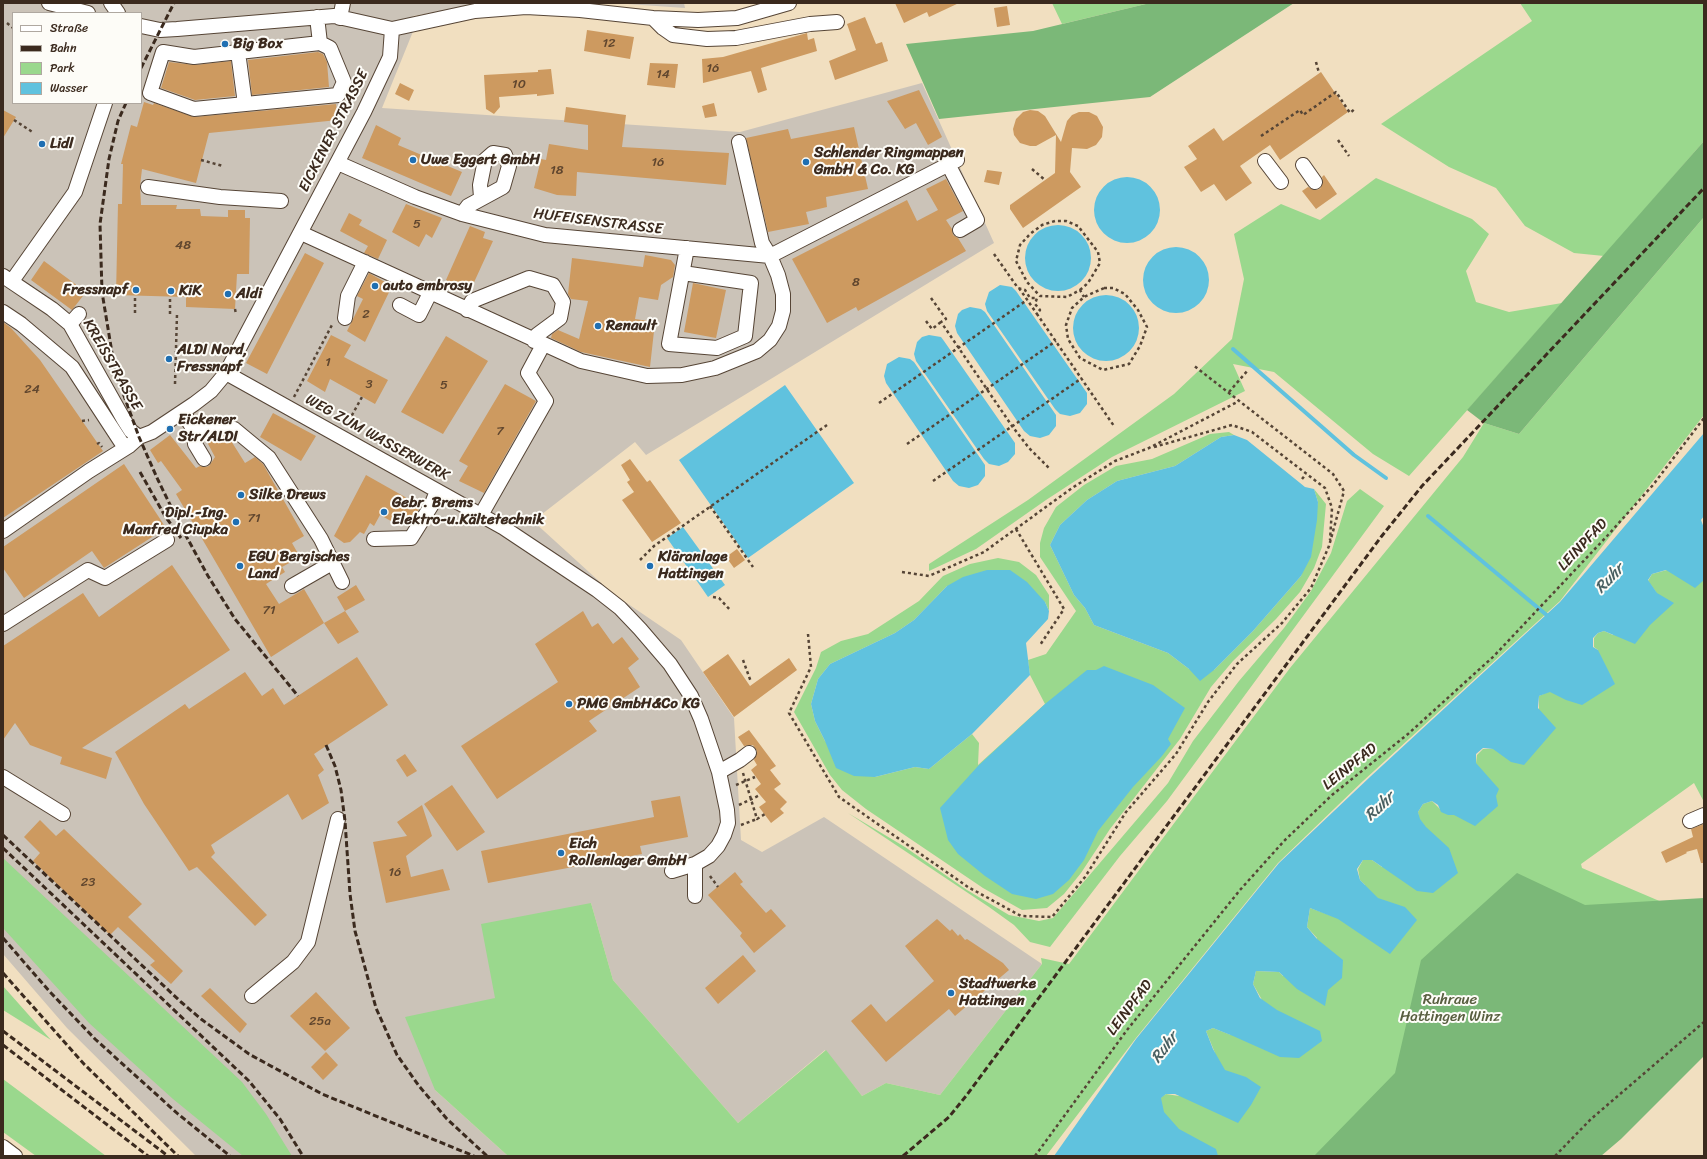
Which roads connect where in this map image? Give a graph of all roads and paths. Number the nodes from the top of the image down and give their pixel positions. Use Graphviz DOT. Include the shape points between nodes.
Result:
graph roads {
  1 [pos="111,3"];
  2 [pos="343,3"];
  3 [pos="789,3"];
  4 [pos="770,6"];
  5 [pos="58,7"];
  6 [pos="83,12"];
  7 [pos="117,12"];
  8 [pos="317,18"];
  9 [pos="340,18"];
  10 [pos="653,18"];
  11 [pos="837,22"];
  12 [pos="7,23"];
  13 [pos="142,26"];
  14 [pos="12,27"];
  15 [pos="392,29"];
  16 [pos="320,43"];
  17 [pos="238,52"];
  18 [pos="1316,62"];
  19 [pos="1319,73"];
  20 [pos="105,104"];
  21 [pos="245,104"];
  22 [pos="1356,108"];
  23 [pos="14,120"];
  24 [pos="34,133"];
  25 [pos="1261,136"];
  26 [pos="1338,140"];
  27 [pos="739,142"];
  28 [pos="1349,156"];
  29 [pos="201,160"];
  30 [pos="1265,161"];
  31 [pos="338,163"];
  32 [pos="1303,165"];
  33 [pos="223,166"];
  34 [pos="1032,169"];
  35 [pos="1044,180"];
  36 [pos="1281,182"];
  37 [pos="1315,182"];
  38 [pos="148,187"];
  39 [pos="481,197"];
  40 [pos="281,201"];
  41 [pos="462,214"];
  42 [pos="960,230"];
  43 [pos="1029,230"];
  44 [pos="301,232"];
  45 [pos="1030,234"];
  46 [pos="687,248"];
  47 [pos="994,254"];
  48 [pos="770,256"];
  49 [pos="365,262"];
  50 [pos="683,273"];
  51 [pos="8,278"];
  52 [pos="1018,288"];
  53 [pos="1080,290"];
  54 [pos="430,292"];
  55 [pos="135,296"];
  56 [pos="1040,296"];
  57 [pos="170,297"];
  58 [pos="1084,297"];
  59 [pos="931,298"];
  60 [pos="1037,298"];
  61 [pos="1027,300"];
  62 [pos="400,305"];
  63 [pos="235,309"];
  64 [pos="467,310"];
  65 [pos="3,312"];
  66 [pos="135,313"];
  67 [pos="170,314"];
  68 [pos="177,314"];
  69 [pos="236,314"];
  70 [pos="1037,314"];
  71 [pos="340,319"];
  72 [pos="926,321"];
  73 [pos="941,322"];
  74 [pos="1056,341"];
  75 [pos="539,343"];
  76 [pos="959,347"];
  77 [pos="1193,365"];
  78 [pos="1248,370"];
  79 [pos="226,373"];
  80 [pos="1082,378"];
  81 [pos="175,384"];
  82 [pos="987,389"];
  83 [pos="1229,392"];
  84 [pos="362,397"];
  85 [pos="1240,401"];
  86 [pos="879,402"];
  87 [pos="288,408"];
  88 [pos="183,412"];
  89 [pos="1704,418"];
  90 [pos="88,419"];
  91 [pos="82,421"];
  92 [pos="827,424"];
  93 [pos="1012,426"];
  94 [pos="1114,426"];
  95 [pos="194,430"];
  96 [pos="340,436"];
  97 [pos="131,444"];
  98 [pos="907,444"];
  99 [pos="1148,448"];
  100 [pos="204,459"];
  101 [pos="1050,469"];
  102 [pos="1306,474"];
  103 [pos="1302,479"];
  104 [pos="933,481"];
  105 [pos="437,491"];
  106 [pos="710,506"];
  107 [pos="481,515"];
  108 [pos="1016,529"];
  109 [pos="3,531"];
  110 [pos="374,539"];
  111 [pos="167,540"];
  112 [pos="1329,546"];
  113 [pos="640,560"];
  114 [pos="332,563"];
  115 [pos="753,567"];
  116 [pos="902,572"];
  117 [pos="342,582"];
  118 [pos="292,586"];
  119 [pos="713,597"];
  120 [pos="730,611"];
  121 [pos="3,624"];
  122 [pos="808,634"];
  123 [pos="1040,645"];
  124 [pos="743,660"];
  125 [pos="751,682"];
  126 [pos="744,757"];
  127 [pos="719,772"];
  128 [pos="3,777"];
  129 [pos="756,777"];
  130 [pos="746,782"];
  131 [pos="723,789"];
  132 [pos="760,795"];
  133 [pos="751,801"];
  134 [pos="727,810"];
  135 [pos="63,814"];
  136 [pos="765,814"];
  137 [pos="1704,815"];
  138 [pos="338,819"];
  139 [pos="1690,821"];
  140 [pos="695,864"];
  141 [pos="672,871"];
  142 [pos="695,896"];
  143 [pos="252,996"];
  144 [pos="1704,1022"];
  145 [pos="1035,1156"];
  146 [pos="1555,1156"];
  1 -- 7 [label="street"];
  2 -- 9 [label="street"];
  3 -- 4 [label="street"];
  4 -- 10 [label="street" via="737,18"];
  5 -- 6 [label="street"];
  8 -- 9 [label="street"];
  8 -- 13 [label="street" via="177,30"];
  8 -- 16 [label="street"];
  9 -- 15 [label="street"];
  10 -- 11 [label="street" via="674,35 707,40"];
  10 -- 15 [label="street" via="526,7 475,11"];
  12 -- 14 [label="path"];
  15 -- 31 [label="street, EICKENER STRASSE" via="390,57"];
  16 -- 17 [label="street"];
  16 -- 21 [label="street" via="330,48 344,82 338,95"];
  17 -- 21 [label="street"];
  17 -- 21 [label="street" via="194,57 163,52 150,93 194,109"];
  18 -- 19 [label="path"];
  20 -- 51 [label="street" via="75,192"];
  22 -- 25 [label="path" via="1350,113 1336,92 1303,115 1300,110"];
  23 -- 24 [label="path"];
  26 -- 28 [label="path"];
  27 -- 48 [label="street" via="762,243"];
  29 -- 33 [label="path"];
  30 -- 36 [label="street"];
  31 -- 41 [label="street, HUFEISENSTRASSE"];
  31 -- 44 [label="street, EICKENER STRASSE"];
  32 -- 37 [label="street"];
  34 -- 35 [label="path"];
  38 -- 40 [label="street" via="220,198"];
  39 -- 41 [label="street" via="465,208"];
  41 -- 46 [label="street, HUFEISENSTRASSE" via="545,235"];
  42 -- 48 [label="street" via="976,220 953,162"];
  43 -- 45 [label="path"];
  44 -- 49 [label="street"];
  44 -- 79 [label="street, EICKENER STRASSE"];
  45 -- 53 [label="path" via="1055,220 1078,226 1098,252 1100,264 1088,283"];
  45 -- 56 [label="path" via="1020,246 1016,261 1027,282"];
  46 -- 48 [label="street, HUFEISENSTRASSE"];
  46 -- 50 [label="street"];
  47 -- 52 [label="path"];
  48 -- 75 [label="street" via="783,294 783,311 779,326 770,340 757,351 715,368 682,375 647,376 587,363"];
  49 -- 54 [label="street"];
  49 -- 71 [label="street"];
  50 -- 50 [label="street" via="669,344 717,348 745,336 752,283"];
  51 -- 97 [label="street, KREISSTRASSE" via="52,309 74,319 131,431"];
  52 -- 60 [label="path" via="1026,290 1030,298"];
  52 -- 61 [label="path"];
  53 -- 56 [label="path" via="1067,297"];
  53 -- 58 [label="path"];
  54 -- 62 [label="street" via="419,315"];
  54 -- 64 [label="street"];
  55 -- 66 [label="path"];
  56 -- 60 [label="path"];
  57 -- 67 [label="path"];
  58 -- 58 [label="path" via="1104,288 1114,288 1125,294 1138,310 1147,327 1140,346 1129,364 1103,370 1080,358 1068,340 1066,324 1072,308"];
  59 -- 73 [label="path" via="946,319"];
  60 -- 70 [label="path" via="1035,304 1040,310"];
  61 -- 70 [label="path"];
  61 -- 76 [label="path"];
  63 -- 69 [label="path"];
  64 -- 75 [label="street"];
  64 -- 75 [label="street" via="472,301 529,278 553,285 563,302 560,318 537,335"];
  65 -- 97 [label="street" via="72,367"];
  68 -- 81 [label="path"];
  70 -- 74 [label="path"];
  71 -- 87 [label="path"];
  72 -- 73 [label="path" via="932,329"];
  73 -- 76 [label="path"];
  74 -- 80 [label="path"];
  74 -- 82 [label="path"];
  75 -- 107 [label="street" via="528,373 546,401"];
  76 -- 82 [label="path"];
  76 -- 86 [label="path"];
  77 -- 83 [label="path"];
  78 -- 83 [label="path"];
  79 -- 87 [label="street, WEG ZUM WASSERWERK"];
  79 -- 88 [label="street, EICKENER STRASSE" via="211,391"];
  80 -- 93 [label="path"];
  80 -- 94 [label="path"];
  82 -- 93 [label="path"];
  82 -- 98 [label="path"];
  83 -- 85 [label="path"];
  84 -- 96 [label="path"];
  85 -- 99 [label="path"];
  85 -- 112 [label="path" via="1333,474 1344,491"];
  87 -- 96 [label="street, WEG ZUM WASSERWERK"];
  88 -- 95 [label="street"];
  88 -- 97 [label="street, EICKENER STRASSE"];
  89 -- 145 [label="path, LEINPFAD" via="1653,484 1534,615 1456,691 1392,748 1332,795 1240,890 1136,1018"];
  90 -- 91 [label="path"];
  92 -- 106 [label="path"];
  93 -- 101 [label="path"];
  93 -- 104 [label="path"];
  95 -- 100 [label="street" via="195,444"];
  95 -- 114 [label="street" via="214,423 234,429 270,458 322,540"];
  96 -- 105 [label="street, WEG ZUM WASSERWERK"];
  97 -- 109 [label="street, EICKENER STRASSE"];
  99 -- 102 [label="path" via="1232,425 1252,432"];
  99 -- 108 [label="path" via="1115,460"];
  102 -- 103 [label="path"];
  102 -- 112 [label="path" via="1324,488 1332,508"];
  105 -- 107 [label="street, WEG ZUM WASSERWERK"];
  105 -- 110 [label="street" via="431,506 411,538"];
  106 -- 113 [label="path" via="654,546"];
  106 -- 115 [label="path"];
  107 -- 127 [label="street, WEG ZUM WASSERWERK" via="597,590 620,608 640,629 670,664 691,696"];
  108 -- 116 [label="path" via="984,552 929,576"];
  108 -- 123 [label="path" via="1064,608"];
  111 -- 121 [label="street" via="105,578 88,570"];
  112 -- 122 [label="path" via="1310,588 1282,623 1237,664 1208,702 1176,754 1126,812 1085,877 1052,917 1021,916 968,887 838,796 790,713 811,667"];
  114 -- 117 [label="street"];
  114 -- 118 [label="street"];
  119 -- 120 [label="path" via="719,598"];
  124 -- 125 [label="path"];
  126 -- 127 [label="street"];
  126 -- 130 [label="path"];
  127 -- 131 [label="street, WEG ZUM WASSERWERK"];
  128 -- 135 [label="street"];
  129 -- 130 [label="path"];
  130 -- 131 [label="path"];
  130 -- 133 [label="path"];
  131 -- 134 [label="street, WEG ZUM WASSERWERK"];
  132 -- 133 [label="path"];
  133 -- 134 [label="path"];
  133 -- 136 [label="path" via="757,819"];
  134 -- 140 [label="street, WEG ZUM WASSERWERK" via="728,823 718,846 709,856"];
  137 -- 139 [label="street"];
  138 -- 143 [label="street" via="308,942 293,962"];
  140 -- 141 [label="street, WEG ZUM WASSERWERK"];
  140 -- 142 [label="street"];
  144 -- 146 [label="path" via="1591,1119"];
}
